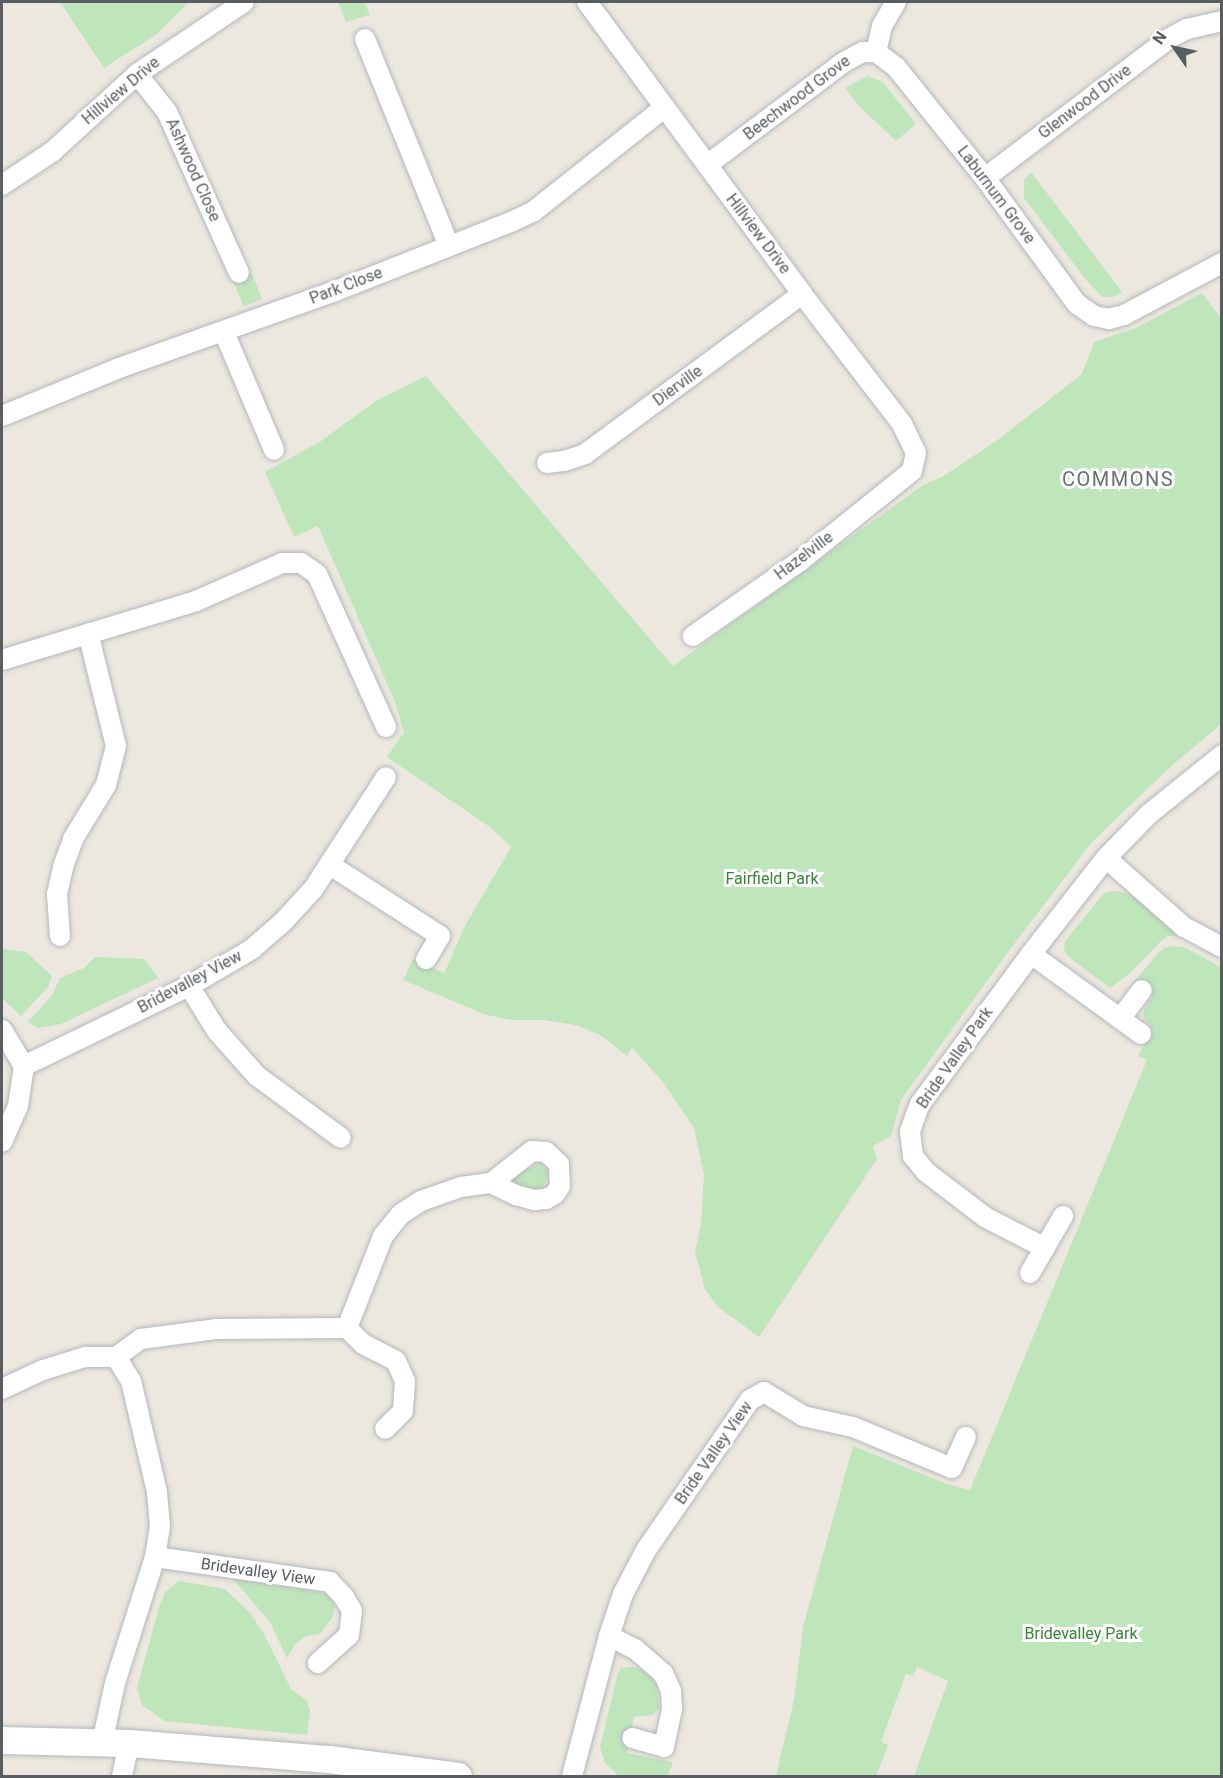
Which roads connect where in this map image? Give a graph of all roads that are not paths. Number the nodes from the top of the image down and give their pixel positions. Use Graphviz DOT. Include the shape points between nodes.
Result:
graph roads {
  1 [pos="244,2"];
  2 [pos="587,2"];
  3 [pos="896,2"];
  4 [pos="1221,21"];
  5 [pos="365,39"];
  6 [pos="876,52"];
  7 [pos="137,74"];
  8 [pos="664,108"];
  9 [pos="707,165"];
  10 [pos="985,178"];
  11 [pos="2,185"];
  12 [pos="449,246"];
  13 [pos="1221,263"];
  14 [pos="239,273"];
  15 [pos="802,294"];
  16 [pos="224,332"];
  17 [pos="2,416"];
  18 [pos="274,450"];
  19 [pos="547,463"];
  20 [pos="912,471"];
  21 [pos="88,633"];
  22 [pos="693,636"];
  23 [pos="2,660"];
  24 [pos="386,727"];
  25 [pos="1221,755"];
  26 [pos="386,777"];
  27 [pos="1106,858"];
  28 [pos="330,865"];
  29 [pos="60,936"];
  30 [pos="1221,947"];
  31 [pos="1031,954"];
  32 [pos="426,959"];
  33 [pos="189,986"];
  34 [pos="1142,990"];
  35 [pos="1120,1019"];
  36 [pos="2,1030"];
  37 [pos="1141,1034"];
  38 [pos="24,1066"];
  39 [pos="341,1138"];
  40 [pos="2,1142"];
  41 [pos="491,1184"];
  42 [pos="1063,1215"];
  43 [pos="1045,1248"];
  44 [pos="1030,1273"];
  45 [pos="346,1328"];
  46 [pos="117,1357"];
  47 [pos="2,1389"];
  48 [pos="385,1429"];
  49 [pos="966,1437"];
  50 [pos="155,1557"];
  51 [pos="609,1636"];
  52 [pos="318,1663"];
  53 [pos="632,1738"];
  54 [pos="2,1740"];
  55 [pos="116,1743"];
  56 [pos="122,1776"];
  57 [pos="458,1776"];
  58 [pos="572,1776"];
  1 -- 7 [label="street, Hillview Drive"];
  2 -- 8 [label="street, Hillview Drive"];
  3 -- 6 [label="street" via="882,26"];
  4 -- 10 [label="street, Glenwood Drive" via="1187,29 1168,39"];
  5 -- 12 [label="street"];
  6 -- 9 [label="street, Beechwood Grove" via="863,52 844,62"];
  6 -- 10 [label="street, Laburnum Grove" via="896,67"];
  7 -- 11 [label="street, Hillview Drive" via="52,152"];
  7 -- 14 [label="street, Ashwood Close" via="167,112"];
  8 -- 9 [label="street, Hillview Drive"];
  8 -- 12 [label="street, Park Close" via="534,211"];
  9 -- 15 [label="street, Hillview Drive"];
  10 -- 13 [label="street, Laburnum Grove" via="1077,304 1094,316 1109,319 1124,315"];
  12 -- 16 [label="street, Park Close"];
  15 -- 19 [label="street, Dierville" via="585,454"];
  15 -- 20 [label="street, Hillview Drive" via="902,424 916,453"];
  16 -- 17 [label="street, Park Close" via="119,368"];
  16 -- 18 [label="street"];
  20 -- 22 [label="street, Hazelville" via="800,561"];
  21 -- 23 [label="street"];
  21 -- 24 [label="street" via="196,601 282,563 301,563 316,574"];
  21 -- 29 [label="street" via="116,746 106,784 80,826 63,867 57,894"];
  25 -- 27 [label="street, Bride Valley Park" via="1149,814"];
  26 -- 28 [label="street, Bridevalley View"];
  27 -- 30 [label="street" via="1184,927"];
  27 -- 31 [label="street, Bride Valley Park"];
  28 -- 32 [label="street" via="440,936"];
  28 -- 33 [label="street, Bridevalley View" via="274,931 252,949"];
  31 -- 35 [label="street"];
  31 -- 43 [label="street, Bride Valley Park" via="920,1104 910,1131 913,1156 926,1172 985,1217"];
  33 -- 38 [label="street, Bridevalley View"];
  33 -- 39 [label="street" via="217,1031 257,1076"];
  34 -- 35 [label="street"];
  35 -- 37 [label="street"];
  36 -- 38 [label="street"];
  38 -- 40 [label="street" via="18,1106"];
  41 -- 45 [label="street" via="439,1193 401,1214 383,1236"];
  42 -- 43 [label="street"];
  43 -- 44 [label="street"];
  45 -- 46 [label="street" via="217,1329 141,1339"];
  45 -- 48 [label="street" via="363,1344 396,1360 405,1381 403,1412"];
  46 -- 47 [label="street" via="85,1357"];
  46 -- 50 [label="street" via="130,1381 157,1492 160,1526"];
  49 -- 51 [label="street, Bride Valley View" via="952,1468 853,1427 803,1416 764,1392 757,1394 646,1550 623,1594"];
  50 -- 52 [label="street, Bridevalley View" via="330,1582 352,1611 349,1635"];
  50 -- 55 [label="street" via="115,1683"];
  51 -- 53 [label="street" via="635,1649 663,1673 671,1691 672,1709 664,1747"];
  51 -- 58 [label="street, Bride Valley View"];
  54 -- 55 [label="street"];
  55 -- 56 [label="street"];
  55 -- 57 [label="street" via="329,1759"];
}
